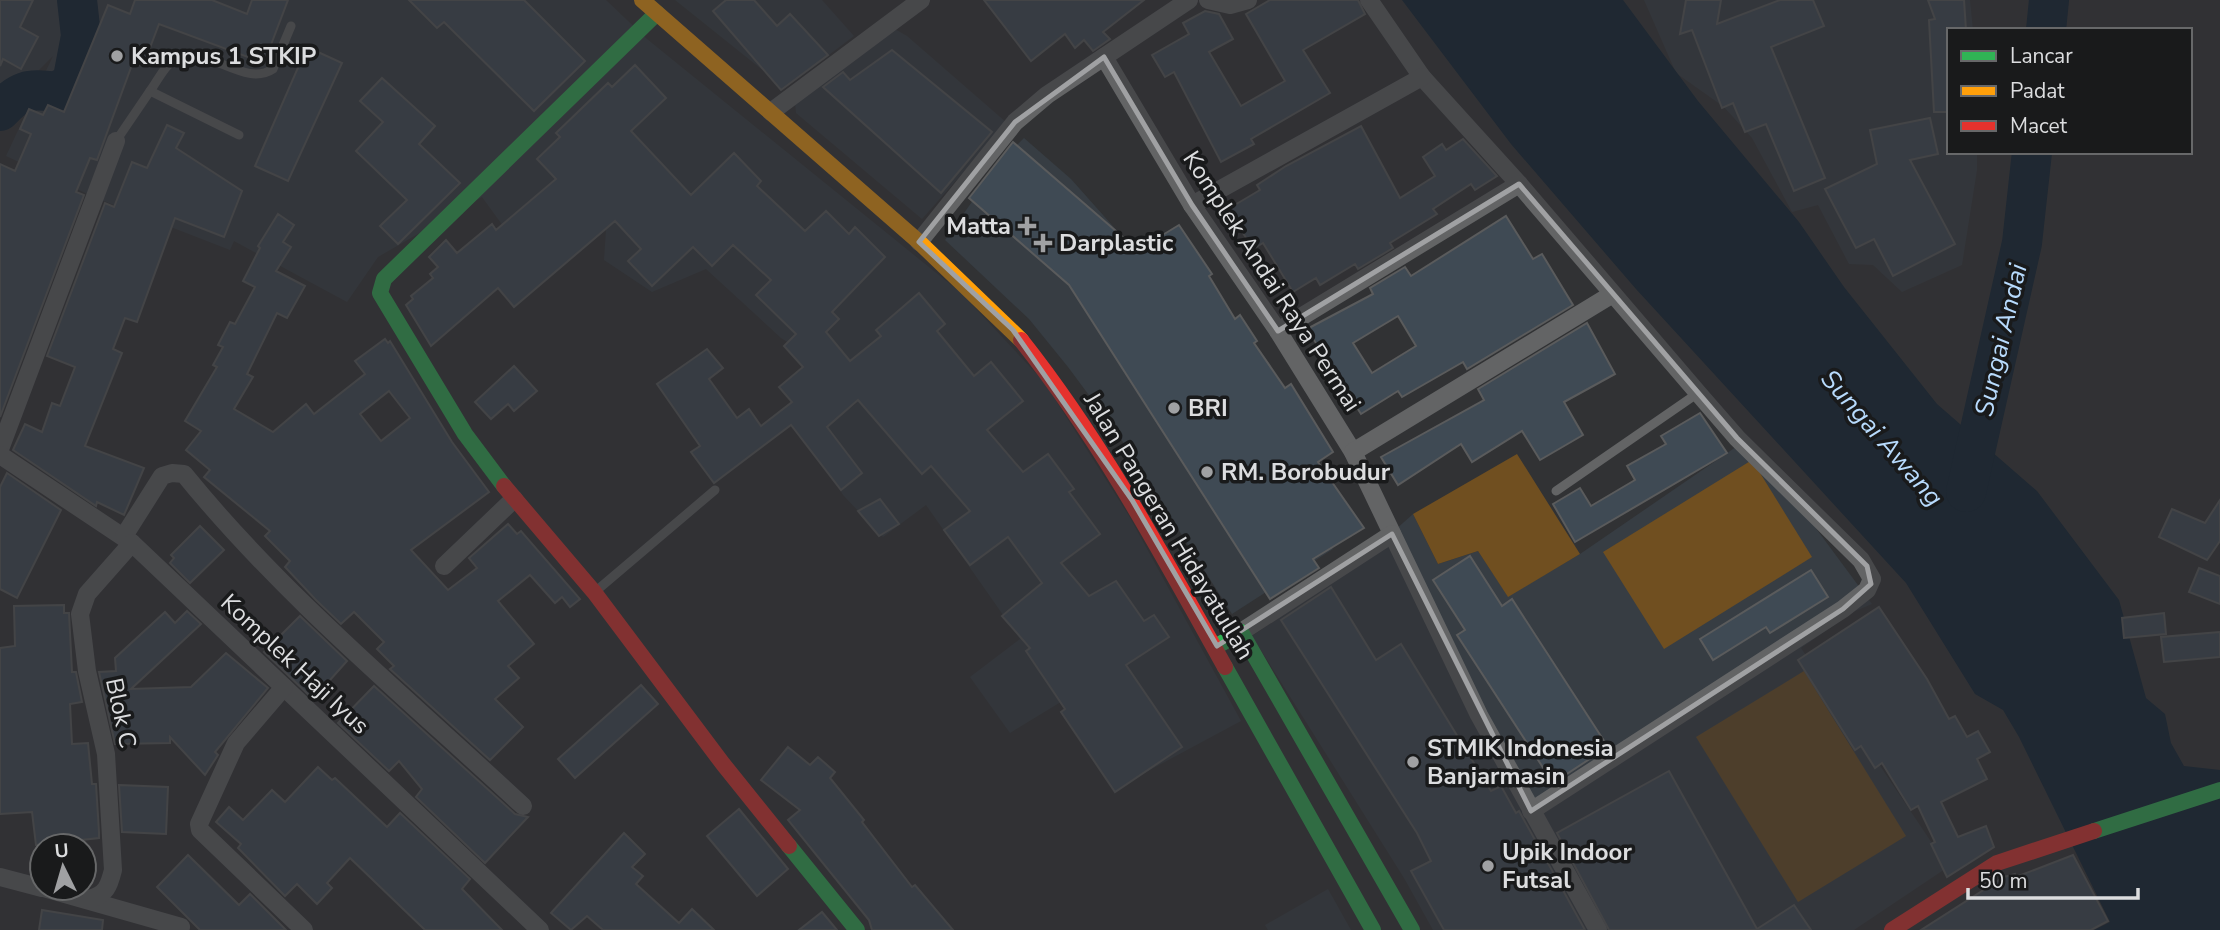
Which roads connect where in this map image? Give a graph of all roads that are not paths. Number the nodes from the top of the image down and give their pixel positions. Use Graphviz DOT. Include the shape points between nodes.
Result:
graph roads {
  1 [pos="642,0"];
  2 [pos="921,0"];
  3 [pos="1188,0"];
  4 [pos="1208,0"];
  5 [pos="1248,0"];
  6 [pos="1369,0"];
  7 [pos="657,13"];
  8 [pos="291,26"];
  9 [pos="1104,57"];
  10 [pos="1422,77"];
  11 [pos="150,91"];
  12 [pos="771,112"];
  13 [pos="239,135"];
  14 [pos="116,141"];
  15 [pos="1519,184"];
  16 [pos="1192,205"];
  17 [pos="919,242"];
  18 [pos="1611,295"];
  19 [pos="1278,331"];
  20 [pos="1698,393"];
  21 [pos="0,449"];
  22 [pos="1353,452"];
  23 [pos="0,455"];
  24 [pos="715,490"];
  25 [pos="1556,491"];
  26 [pos="514,499"];
  27 [pos="1392,534"];
  28 [pos="128,540"];
  29 [pos="444,566"];
  30 [pos="594,592"];
  31 [pos="1241,632"];
  32 [pos="1217,646"];
  33 [pos="284,687"];
  34 [pos="2220,790"];
  35 [pos="523,806"];
  36 [pos="1531,811"];
  37 [pos="0,877"];
  38 [pos="28,884"];
  39 [pos="98,897"];
  40 [pos="98,902"];
  41 [pos="181,926"];
  42 [pos="304,930"];
  43 [pos="540,930"];
  44 [pos="857,930"];
  45 [pos="1373,930"];
  46 [pos="1412,930"];
  47 [pos="1598,930"];
  48 [pos="1892,930"];
  1 -- 7 [label="street, Jalan Pangeran Hidayatullah"];
  2 -- 12 [label="street"];
  3 -- 9 [label="street"];
  4 -- 5 [label="street" via="1230,5"];
  6 -- 10 [label="street"];
  7 -- 12 [label="street, Jalan Pangeran Hidayatullah"];
  7 -- 26 [label="street" via="380,286 465,434"];
  8 -- 11 [label="lane" via="269,72 257,75 198,56 184,56 171,61"];
  9 -- 16 [label="street, Komplek Andai Raya Permai"];
  9 -- 17 [label="street" via="1046,95 1015,122"];
  10 -- 15 [label="street"];
  10 -- 16 [label="street"];
  11 -- 13 [label="lane"];
  11 -- 14 [label="lane"];
  12 -- 17 [label="street, Jalan Pangeran Hidayatullah"];
  14 -- 21 [label="street"];
  15 -- 18 [label="street"];
  15 -- 19 [label="street"];
  16 -- 19 [label="street, Komplek Andai Raya Permai"];
  17 -- 32 [label="street, Jalan Pangeran Hidayatullah" via="1013,330 1056,384 1132,500"];
  18 -- 20 [label="street"];
  18 -- 22 [label="street"];
  19 -- 22 [label="street, Komplek Andai Raya Permai"];
  20 -- 25 [label="lane"];
  20 -- 36 [label="street" via="1737,438 1861,560 1871,574 1871,584 1843,609"];
  22 -- 27 [label="street, Komplek Andai Raya Permai"];
  23 -- 28 [label="street, Komplek Haji Iyus"];
  24 -- 30 [label="lane"];
  26 -- 29 [label="street"];
  26 -- 30 [label="street"];
  27 -- 31 [label="street"];
  27 -- 36 [label="street, Komplek Andai Raya Permai"];
  28 -- 33 [label="street, Komplek Haji Iyus"];
  28 -- 35 [label="street" via="162,476 184,474 323,621"];
  28 -- 39 [label="street, Blok C" via="87,594 80,614 87,671 106,754 113,870 108,887"];
  30 -- 44 [label="street" via="723,764"];
  31 -- 32 [label="street"];
  31 -- 46 [label="street"];
  32 -- 45 [label="street, Jalan Pangeran Hidayatullah"];
  33 -- 42 [label="street" via="236,743 199,824 200,830"];
  33 -- 43 [label="street, Komplek Haji Iyus"];
  34 -- 48 [label="street" via="1997,863"];
  36 -- 47 [label="street, Komplek Andai Raya Permai"];
  37 -- 38 [label="street"];
  40 -- 41 [label="street"];
}
